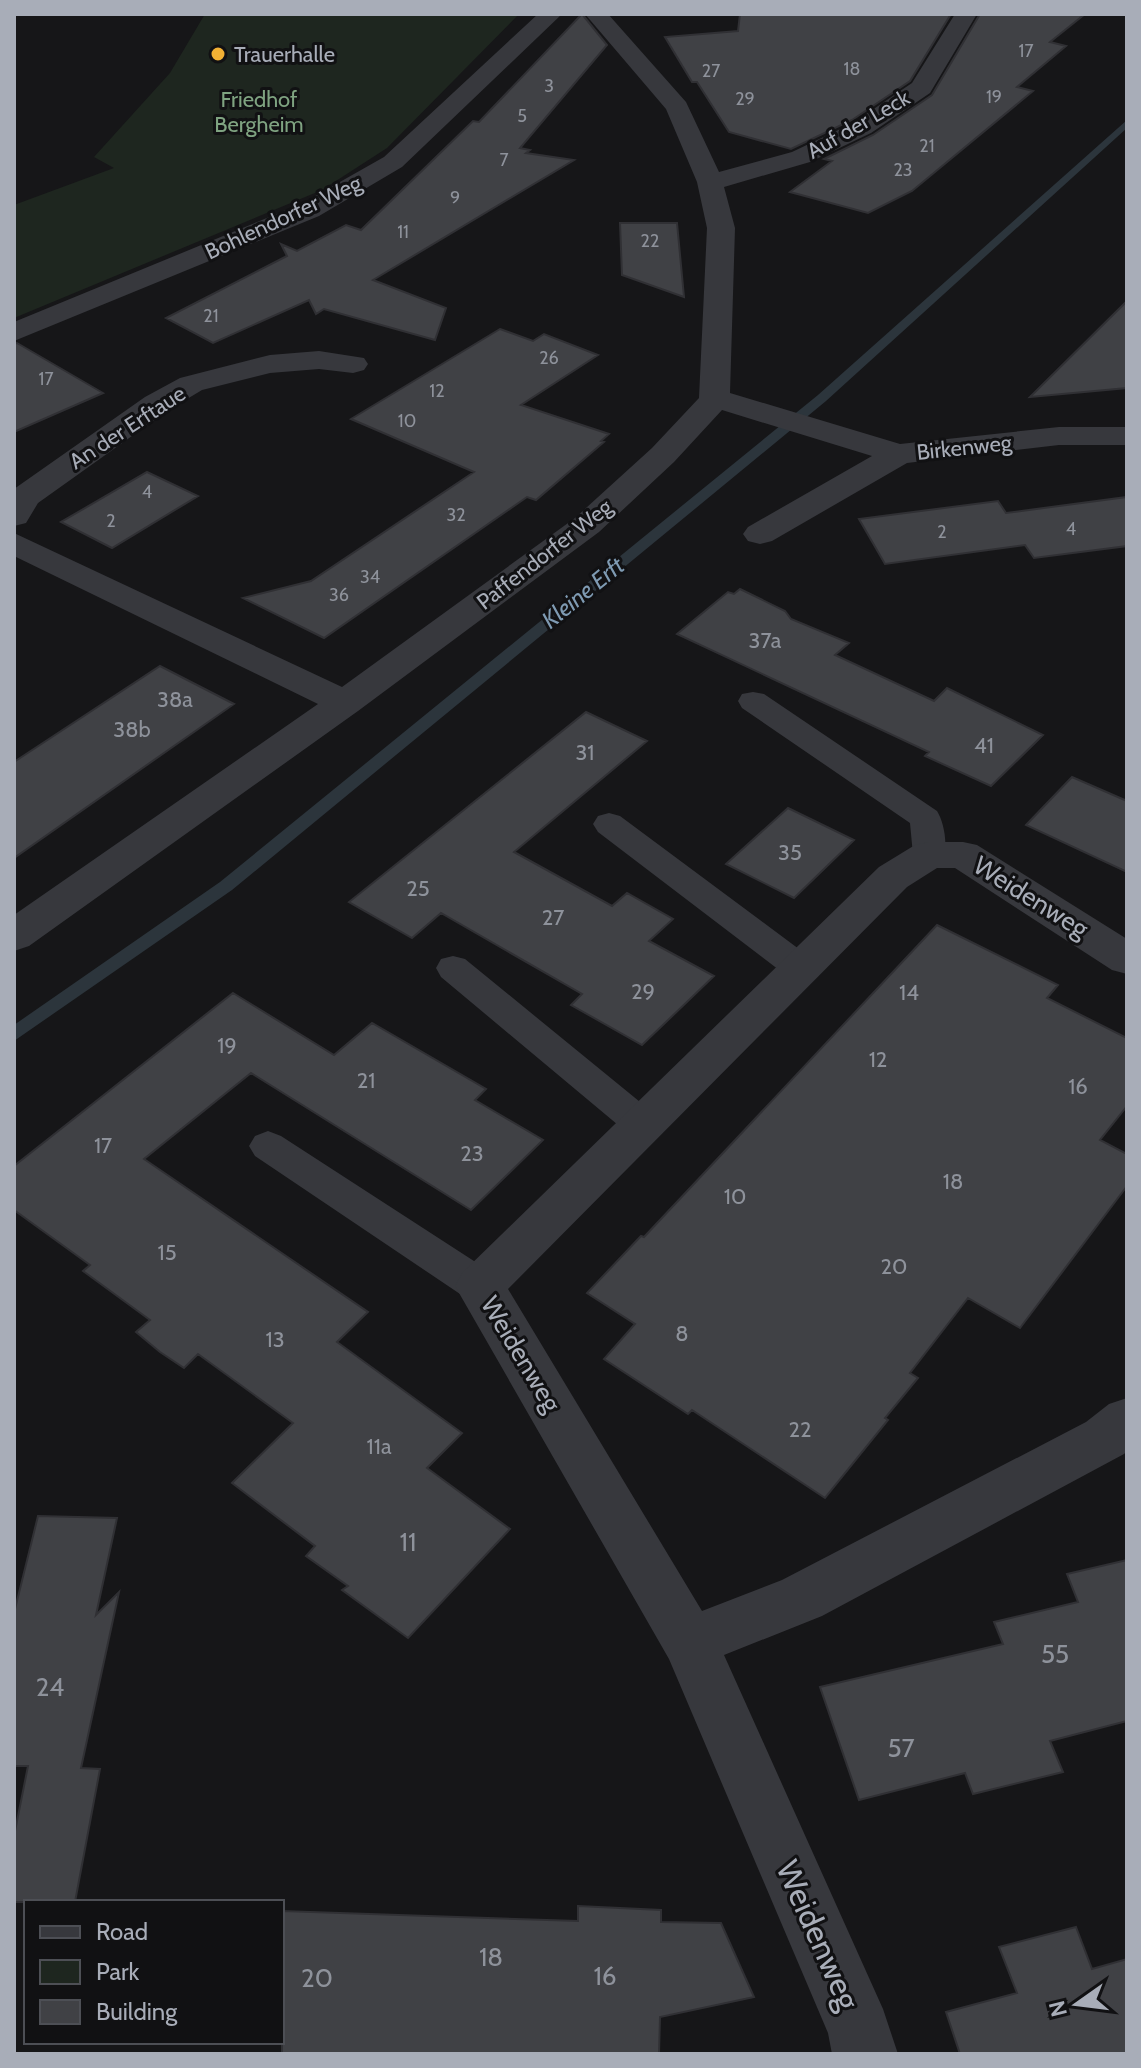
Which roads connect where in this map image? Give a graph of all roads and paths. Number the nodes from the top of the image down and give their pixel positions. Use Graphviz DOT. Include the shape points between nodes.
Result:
graph roads {
  1 [pos="551,14"];
  2 [pos="596,14"];
  3 [pos="966,14"];
  4 [pos="710,182"];
  5 [pos="14,332"];
  6 [pos="353,364"];
  7 [pos="714,398"];
  8 [pos="1127,436"];
  9 [pos="899,454"];
  10 [pos="14,516"];
  11 [pos="760,534"];
  12 [pos="14,543"];
  13 [pos="753,701"];
  14 [pos="345,703"];
  15 [pos="609,824"];
  16 [pos="929,855"];
  17 [pos="14,936"];
  18 [pos="1127,959"];
  19 [pos="799,967"];
  20 [pos="453,968"];
  21 [pos="643,1125"];
  22 [pos="268,1146"];
  23 [pos="480,1286"];
  24 [pos="1127,1420"];
  25 [pos="690,1642"];
  26 [pos="865,2054"];
  1 -- 5 [label="street, Bohlendorfer Weg" via="376,174 310,210"];
  2 -- 4 [label="street" via="677,107"];
  3 -- 4 [label="street, Auf der Leck" via="921,88 874,120 801,157"];
  4 -- 7 [label="street" via="721,228"];
  6 -- 10 [label="street, An der Erftaue" via="270,364 191,384 24,497"];
  7 -- 9 [label="street, Birkenweg"];
  7 -- 14 [label="street, Paffendorfer Weg" via="663,455 587,525"];
  8 -- 9 [label="street, Birkenweg" via="1059,436"];
  9 -- 11 [label="street"];
  12 -- 14 [label="street"];
  13 -- 16 [label="lane" via="926,819"];
  14 -- 17 [label="street, Paffendorfer Weg"];
  15 -- 19 [label="lane"];
  16 -- 18 [label="street, Weidenweg" via="963,855"];
  16 -- 19 [label="street" via="893,877"];
  19 -- 21 [label="street"];
  20 -- 21 [label="lane"];
  21 -- 23 [label="street"];
  22 -- 23 [label="lane, Weidenweg"];
  23 -- 25 [label="street, Weidenweg"];
  24 -- 25 [label="street" via="1105,1438 802,1598"];
  25 -- 26 [label="street, Weidenweg"];
}
